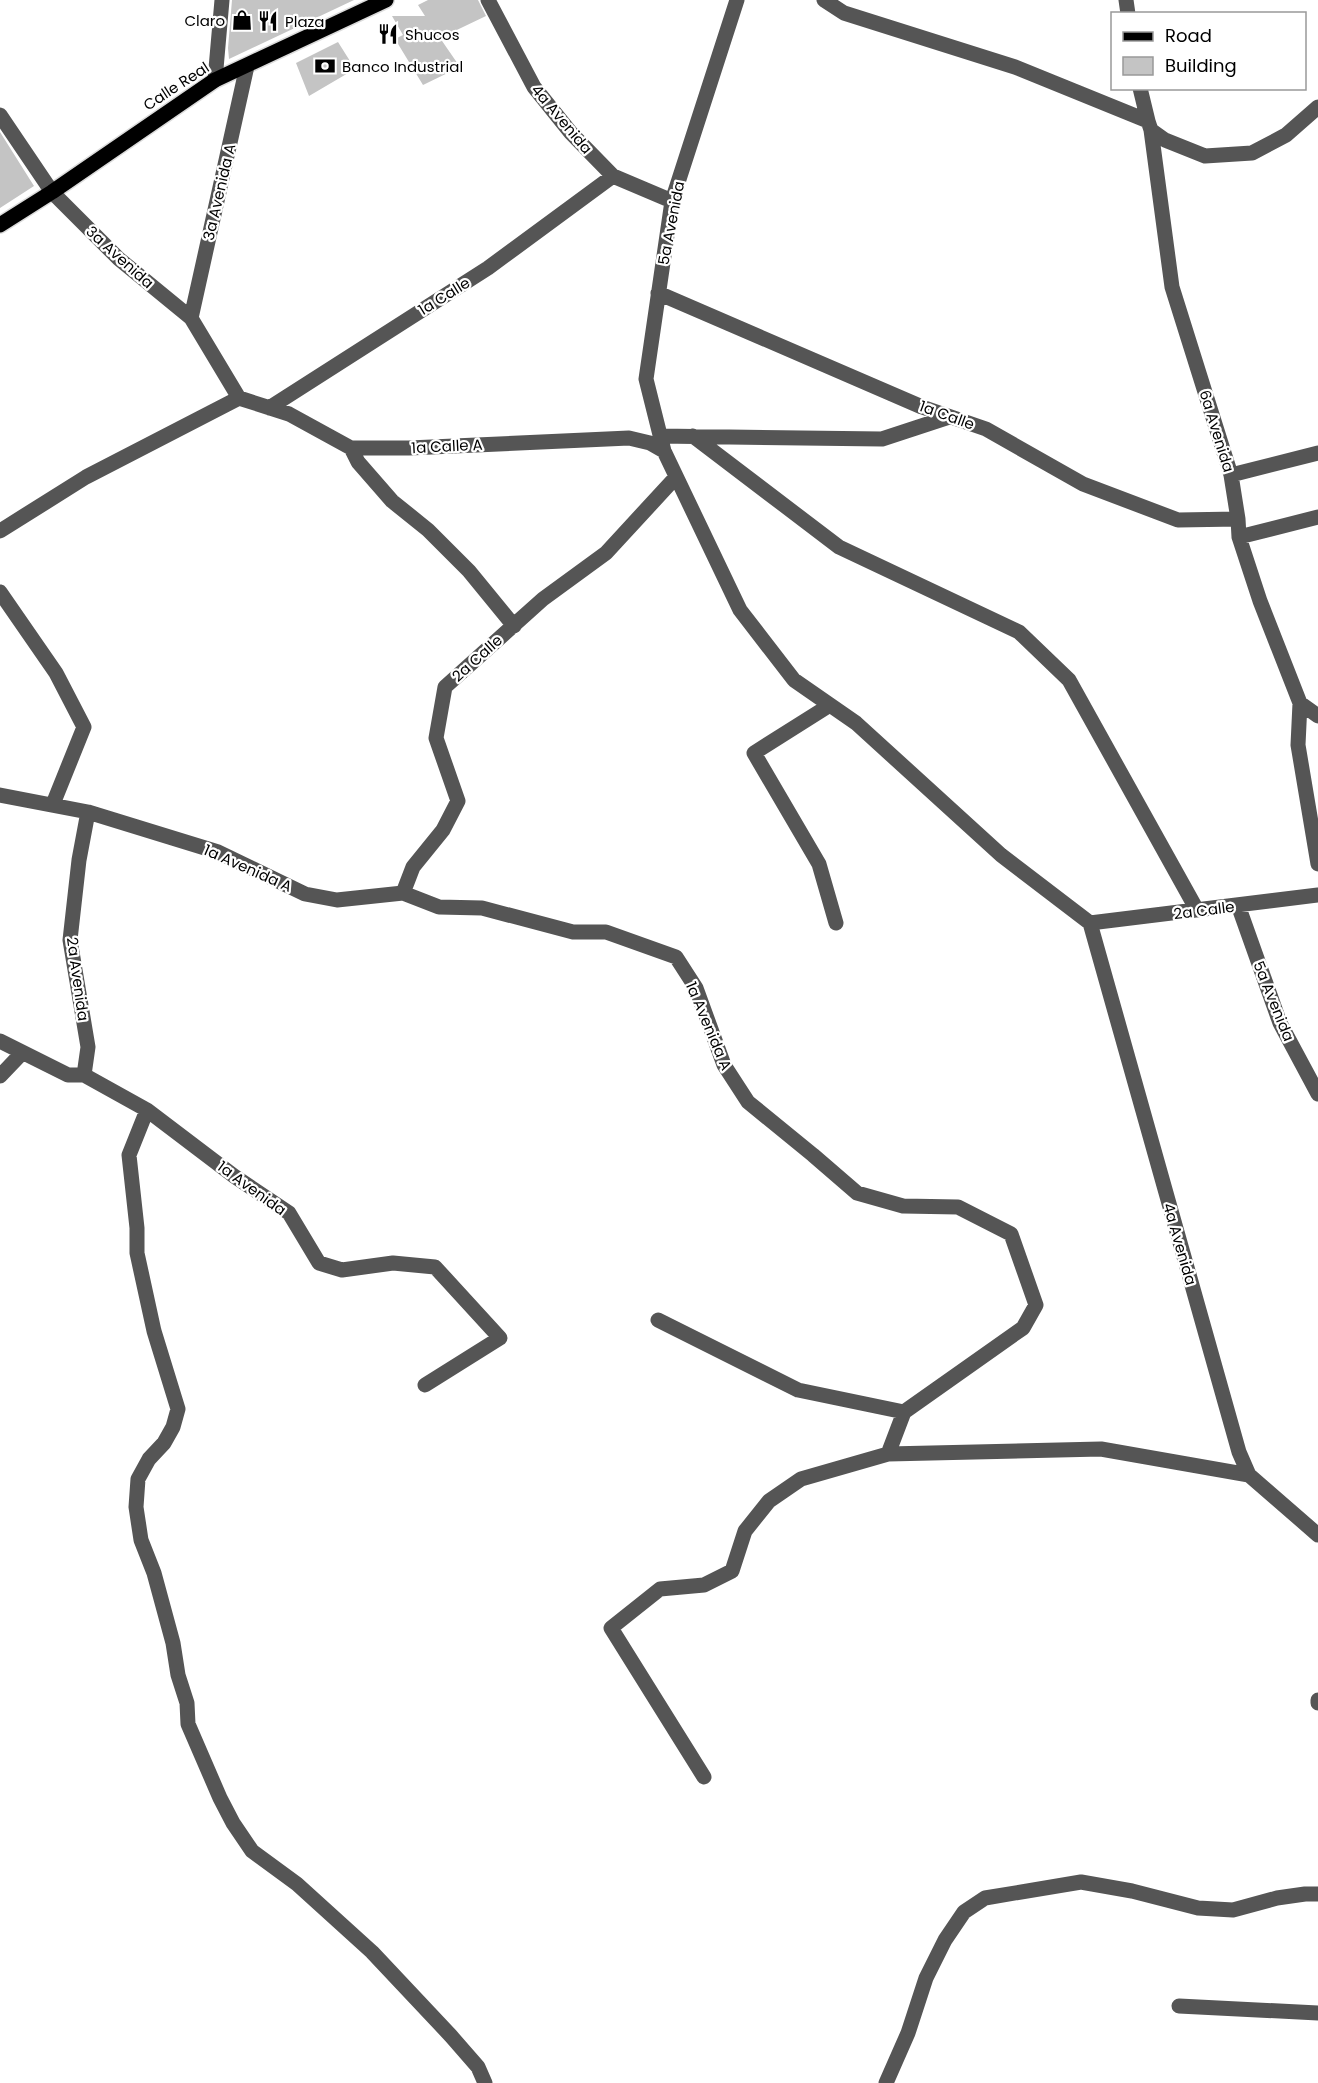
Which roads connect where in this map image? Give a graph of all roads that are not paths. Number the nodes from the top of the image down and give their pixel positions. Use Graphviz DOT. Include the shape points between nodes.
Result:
graph roads {
  1 [pos="222,0"];
  2 [pos="386,0"];
  3 [pos="488,0"];
  4 [pos="737,0"];
  5 [pos="824,0"];
  6 [pos="247,66"];
  7 [pos="216,80"];
  8 [pos="1140,90"];
  9 [pos="1318,107"];
  10 [pos="0,115"];
  11 [pos="1149,126"];
  12 [pos="614,176"];
  13 [pos="52,192"];
  14 [pos="672,201"];
  15 [pos="0,225"];
  16 [pos="658,293"];
  17 [pos="191,318"];
  18 [pos="239,398"];
  19 [pos="269,408"];
  20 [pos="949,417"];
  21 [pos="660,436"];
  22 [pos="693,436"];
  23 [pos="351,448"];
  24 [pos="664,451"];
  25 [pos="1318,453"];
  26 [pos="1231,476"];
  27 [pos="676,477"];
  28 [pos="1318,516"];
  29 [pos="1238,519"];
  30 [pos="0,531"];
  31 [pos="1239,537"];
  32 [pos="0,592"];
  33 [pos="514,626"];
  34 [pos="1300,703"];
  35 [pos="830,705"];
  36 [pos="1318,716"];
  37 [pos="0,795"];
  38 [pos="53,804"];
  39 [pos="88,812"];
  40 [pos="1318,864"];
  41 [pos="403,893"];
  42 [pos="1318,895"];
  43 [pos="1238,905"];
  44 [pos="1197,910"];
  45 [pos="836,923"];
  46 [pos="1090,923"];
  47 [pos="0,1041"];
  48 [pos="22,1053"];
  49 [pos="84,1075"];
  50 [pos="0,1076"];
  51 [pos="1318,1094"];
  52 [pos="147,1110"];
  53 [pos="658,1320"];
  54 [pos="425,1385"];
  55 [pos="904,1412"];
  56 [pos="888,1454"];
  57 [pos="1249,1475"];
  58 [pos="1318,1535"];
  59 [pos="704,1777"];
  60 [pos="1318,1894"];
  61 [pos="1179,2006"];
  62 [pos="1318,2013"];
  63 [pos="485,2083"];
  64 [pos="886,2083"];
  1 -- 7 [label="street"];
  2 -- 6 [label="main road, Calle Real"];
  3 -- 12 [label="street, 4a Avenida" via="534,87 571,133"];
  4 -- 14 [label="street, 5a Avenida"];
  5 -- 11 [label="street" via="844,13 1015,67"];
  6 -- 7 [label="main road, Calle Real"];
  6 -- 17 [label="street, 3a Avenida A"];
  7 -- 13 [label="main road, Calle Real"];
  8 -- 11 [label="street, 6a Avenida"];
  9 -- 11 [label="street" via="1286,135 1252,153 1205,156 1165,140"];
  10 -- 13 [label="street, 3a Avenida"];
  11 -- 26 [label="street, 6a Avenida" via="1172,287"];
  12 -- 14 [label="street, 4a Avenida"];
  12 -- 19 [label="street, 1a Calle" via="488,268"];
  13 -- 15 [label="main road, Calle Real"];
  13 -- 17 [label="street, 3a Avenida" via="119,259"];
  14 -- 16 [label="street, 5a Avenida"];
  16 -- 20 [label="street, 1a Calle"];
  16 -- 21 [label="street, 5a Avenida" via="646,379"];
  17 -- 18 [label="street, 3a Avenida"];
  18 -- 19 [label="street, 1a Calle A"];
  18 -- 30 [label="street" via="86,477"];
  19 -- 23 [label="street, 1a Calle A" via="289,414"];
  20 -- 22 [label="street" via="882,439"];
  20 -- 29 [label="street, 1a Calle" via="986,429 1083,484 1179,520"];
  21 -- 22 [label="street"];
  21 -- 24 [label="street, 5a Avenida"];
  22 -- 44 [label="street" via="839,547 1019,632 1070,680"];
  23 -- 24 [label="street, 1a Calle A" via="629,438"];
  23 -- 33 [label="street" via="358,462 392,501 469,571"];
  24 -- 27 [label="street, 5a Avenida"];
  25 -- 26 [label="street"];
  26 -- 29 [label="street, 6a Avenida"];
  27 -- 33 [label="street, 2a Calle" via="606,553"];
  27 -- 35 [label="street, 5a Avenida" via="740,610 794,680"];
  28 -- 31 [label="street"];
  29 -- 31 [label="street, 6a Avenida"];
  31 -- 34 [label="street, 6a Avenida"];
  32 -- 38 [label="street" via="56,673 84,727"];
  33 -- 41 [label="street, 2a Calle" via="445,687 436,738 458,801 442,830 413,867"];
  34 -- 36 [label="street"];
  34 -- 40 [label="street" via="1298,746"];
  35 -- 45 [label="street" via="754,753 819,864"];
  35 -- 46 [label="street, 5a Avenida" via="856,723 1001,855"];
  37 -- 38 [label="street, 1a Avenida A"];
  38 -- 39 [label="street, 1a Avenida A"];
  39 -- 41 [label="street, 1a Avenida A" via="219,852 305,894 337,900"];
  39 -- 49 [label="street, 2a Avenida" via="78,860 70,940 88,1047"];
  41 -- 55 [label="street, 1a Avenida A" via="439,907 482,908 573,932 606,932 676,957 696,988 724,1065 748,1102 857,1193 903,1206 958,1207 1011,1234 1035,1305 1023,1328"];
  42 -- 43 [label="street, 2a Calle"];
  43 -- 44 [label="street, 2a Calle"];
  43 -- 51 [label="street, 5a Avenida" via="1280,1023"];
  44 -- 46 [label="street, 2a Calle"];
  46 -- 57 [label="street, 4a Avenida" via="1239,1452"];
  47 -- 48 [label="street, 1a Avenida"];
  48 -- 49 [label="street, 1a Avenida" via="68,1075"];
  48 -- 50 [label="street"];
  49 -- 52 [label="street, 1a Avenida"];
  52 -- 54 [label="street, 1a Avenida" via="289,1213 319,1263 342,1270 393,1263 435,1267 500,1338"];
  52 -- 63 [label="street" via="129,1155 137,1253 154,1331 178,1409 164,1443 138,1479 136,1507 141,1540 154,1573 187,1703 188,1724 220,1798 252,1851 297,1884 372,1952 478,2067"];
  53 -- 55 [label="street" via="798,1390"];
  55 -- 56 [label="street"];
  56 -- 57 [label="street" via="1101,1449"];
  56 -- 59 [label="street" via="801,1479 769,1501 745,1531 732,1571 704,1585 660,1589 611,1628"];
  57 -- 58 [label="street, 4a Avenida"];
  60 -- 64 [label="street" via="1277,1898 1233,1911 1198,1908 1081,1882 985,1898 964,1912 945,1940 926,1978"];
  61 -- 62 [label="street"];
}
